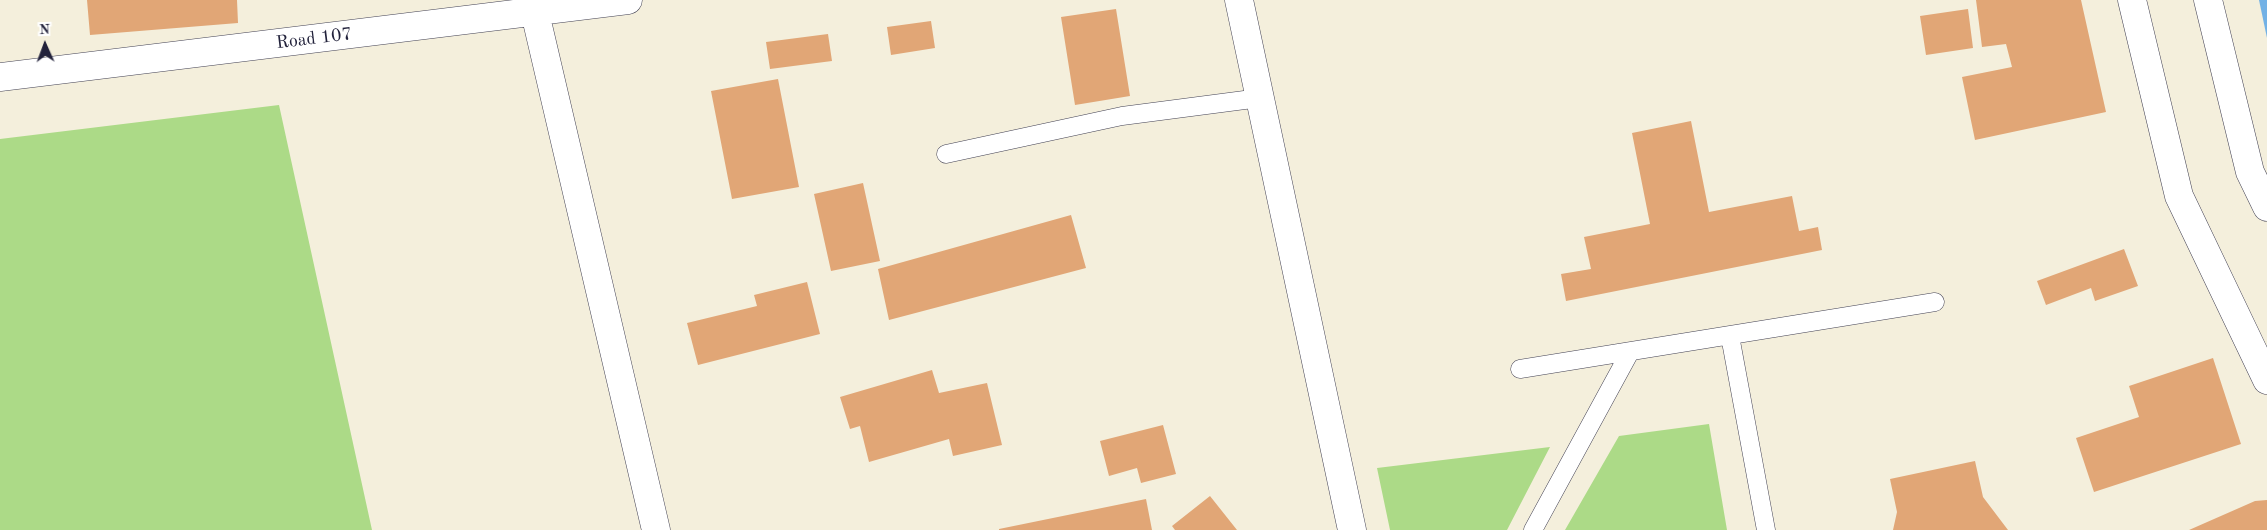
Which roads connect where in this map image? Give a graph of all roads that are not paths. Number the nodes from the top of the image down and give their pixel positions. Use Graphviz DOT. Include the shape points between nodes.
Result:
graph roads {
  1 [pos="628,0"];
  2 [pos="1239,0"];
  3 [pos="2132,0"];
  4 [pos="2208,0"];
  5 [pos="534,6"];
  6 [pos="0,77"];
  7 [pos="1260,98"];
  8 [pos="946,154"];
  9 [pos="2267,207"];
  10 [pos="1935,302"];
  11 [pos="1730,336"];
  12 [pos="1630,352"];
  13 [pos="1520,369"];
  14 [pos="2267,380"];
  15 [pos="656,530"];
  16 [pos="1352,530"];
  17 [pos="1533,530"];
  18 [pos="1766,530"];
  1 -- 5 [label="street, Road 107"];
  2 -- 7 [label="street"];
  3 -- 14 [label="street" via="2179,196"];
  4 -- 9 [label="street" via="2250,172"];
  5 -- 6 [label="street, Road 107"];
  5 -- 15 [label="street"];
  7 -- 8 [label="lane" via="1122,116"];
  7 -- 16 [label="street"];
  10 -- 11 [label="lane"];
  11 -- 12 [label="lane"];
  11 -- 18 [label="lane"];
  12 -- 13 [label="lane"];
  12 -- 17 [label="lane"];
}
